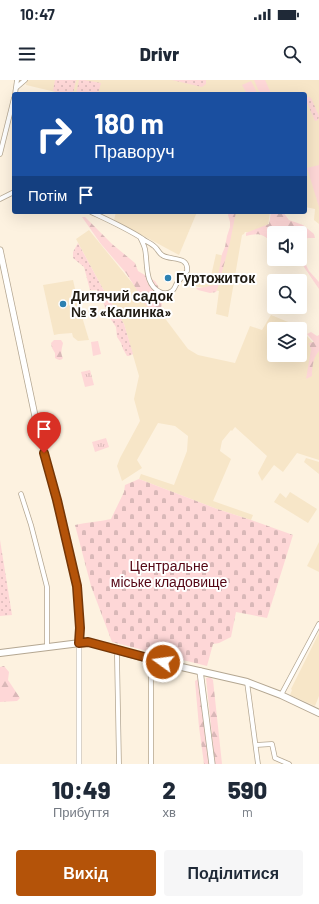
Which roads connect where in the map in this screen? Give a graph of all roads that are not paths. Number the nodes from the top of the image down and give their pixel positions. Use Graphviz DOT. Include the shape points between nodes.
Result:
graph roads {
  1 [pos="18,80"];
  2 [pos="25,80"];
  3 [pos="17,87"];
  4 [pos="16,92"];
  5 [pos="12,106"];
  6 [pos="0,154"];
  7 [pos="12,193"];
  8 [pos="0,199"];
  9 [pos="95,214"];
  10 [pos="140,237"];
  11 [pos="0,250"];
  12 [pos="21,494"];
  13 [pos="319,624"];
  14 [pos="79,643"];
  15 [pos="47,648"];
  16 [pos="118,651"];
  17 [pos="0,653"];
  18 [pos="152,660"];
  19 [pos="200,671"];
  20 [pos="247,682"];
  21 [pos="281,695"];
  22 [pos="319,714"];
  23 [pos="256,745"];
  24 [pos="78,764"];
  25 [pos="119,764"];
  26 [pos="151,764"];
  27 [pos="212,764"];
  28 [pos="258,764"];
  29 [pos="289,764"];
  1 -- 3 [label="street"];
  2 -- 3 [label="street"];
  3 -- 4 [label="street"];
  5 -- 6 [label="street"];
  7 -- 8 [label="street"];
  9 -- 10 [label="street"];
  10 -- 10 [label="street" via="145,250 147,274 154,288 165,294 171,292 188,272 185,262 162,255"];
  11 -- 14 [label="main road" via="35,416 77,586"];
  12 -- 15 [label="street" via="46,586"];
  13 -- 21 [label="street"];
  14 -- 15 [label="main road"];
  14 -- 16 [label="main road" via="88,642"];
  14 -- 24 [label="street"];
  15 -- 17 [label="main road"];
  16 -- 18 [label="main road"];
  16 -- 25 [label="street"];
  18 -- 19 [label="main road"];
  18 -- 26 [label="street"];
  19 -- 20 [label="main road"];
  19 -- 27 [label="main road"];
  20 -- 21 [label="main road"];
  20 -- 23 [label="street"];
  21 -- 22 [label="main road"];
  23 -- 28 [label="street"];
  23 -- 29 [label="street" via="272,744 275,758"];
}
